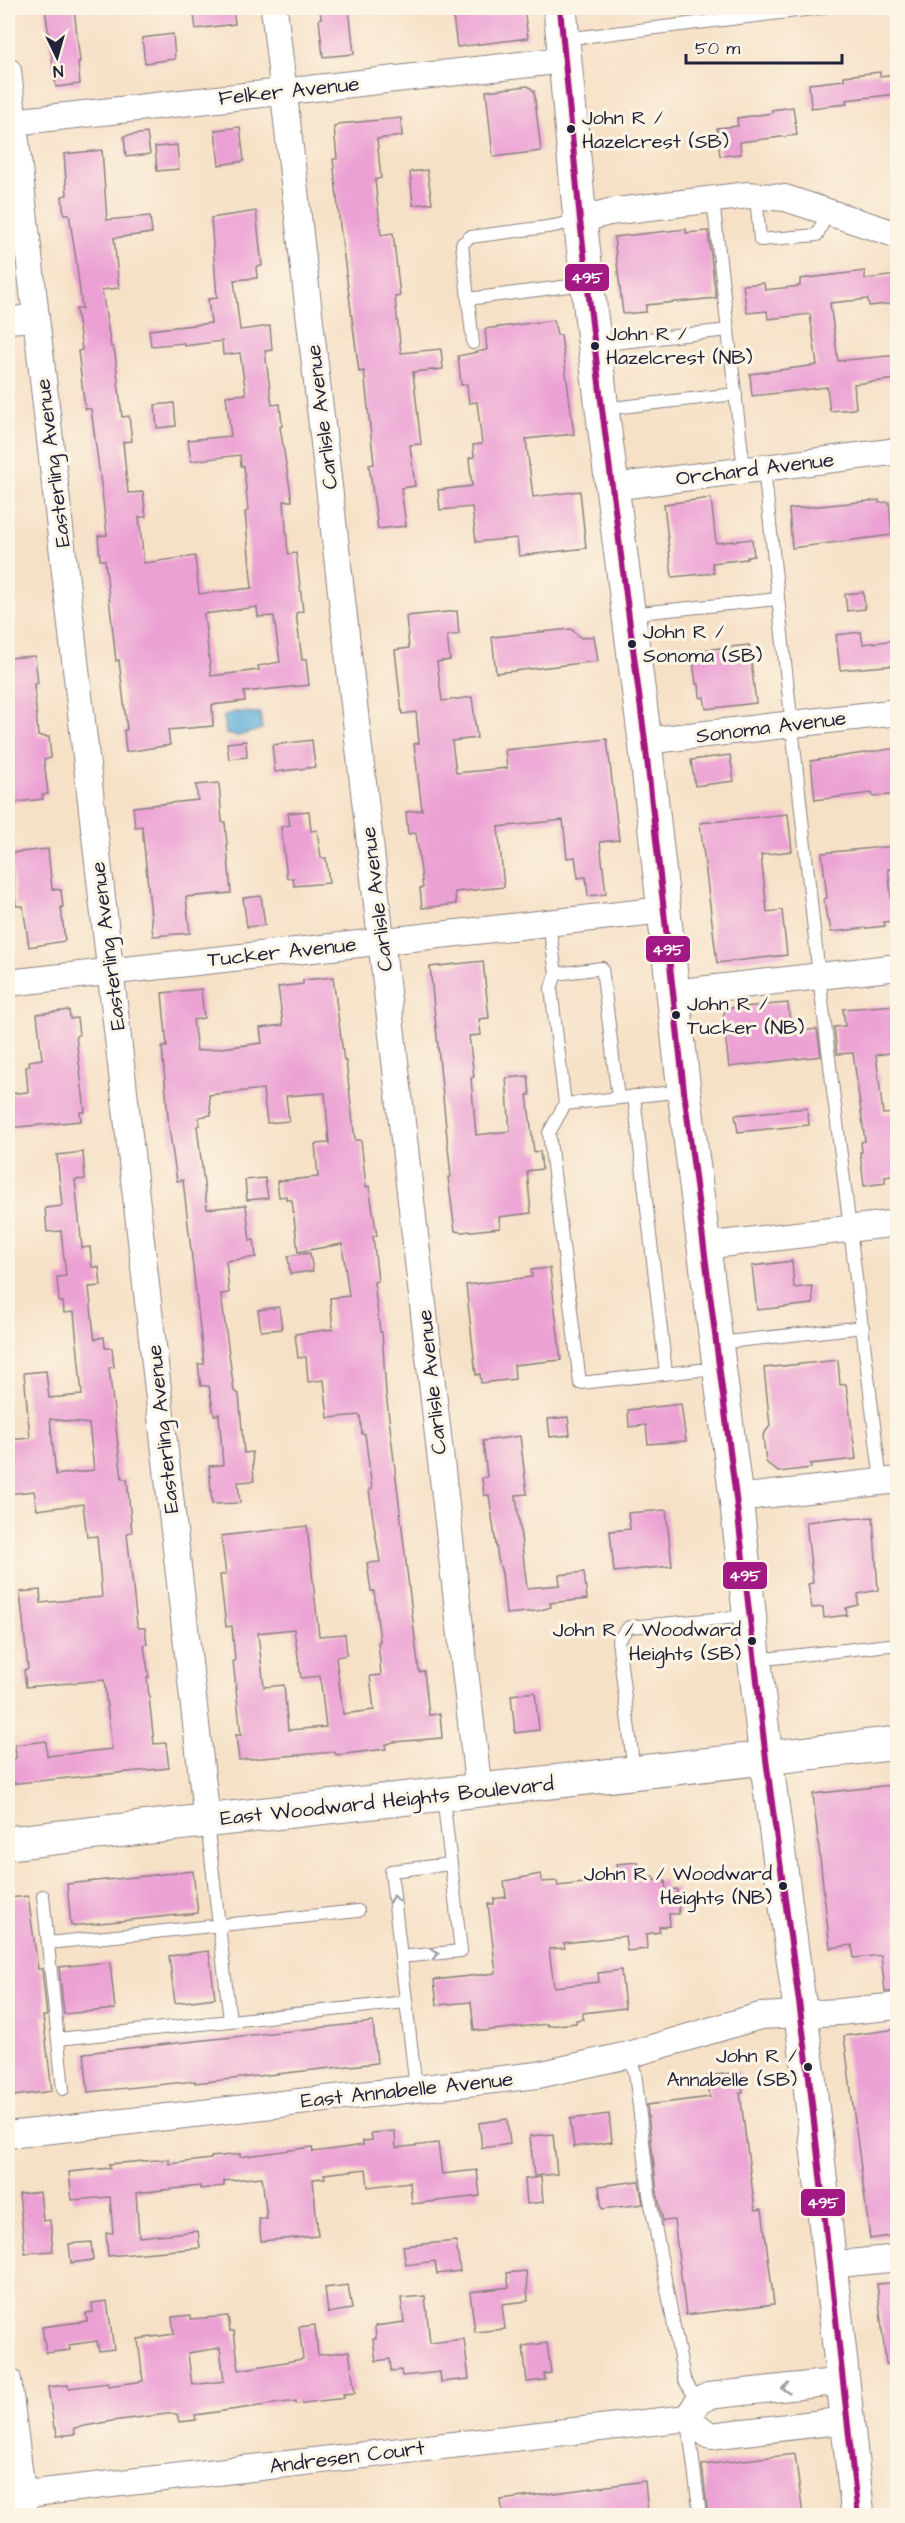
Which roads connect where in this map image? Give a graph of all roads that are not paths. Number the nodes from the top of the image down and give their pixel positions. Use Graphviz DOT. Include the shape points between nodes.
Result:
graph roads {
  1 [pos="274,8"];
  2 [pos="822,8"];
  3 [pos="563,35"];
  4 [pos="8,71"];
  5 [pos="284,92"];
  6 [pos="13,122"];
  7 [pos="756,195"];
  8 [pos="713,200"];
  9 [pos="828,212"];
  10 [pos="580,220"];
  11 [pos="897,235"];
  12 [pos="588,284"];
  13 [pos="468,299"];
  14 [pos="36,318"];
  15 [pos="8,320"];
  16 [pos="728,330"];
  17 [pos="473,343"];
  18 [pos="595,345"];
  19 [pos="736,394"];
  20 [pos="602,409"];
  21 [pos="897,450"];
  22 [pos="754,469"];
  23 [pos="612,487"];
  24 [pos="778,598"];
  25 [pos="627,615"];
  26 [pos="897,712"];
  27 [pos="792,724"];
  28 [pos="645,741"];
  29 [pos="664,910"];
  30 [pos="549,922"];
  31 [pos="382,941"];
  32 [pos="897,967"];
  33 [pos="111,971"];
  34 [pos="556,974"];
  35 [pos="819,976"];
  36 [pos="8,983"];
  37 [pos="673,993"];
  38 [pos="684,1091"];
  39 [pos="634,1096"];
  40 [pos="618,1098"];
  41 [pos="565,1104"];
  42 [pos="897,1223"];
  43 [pos="851,1228"];
  44 [pos="704,1246"];
  45 [pos="863,1327"];
  46 [pos="718,1356"];
  47 [pos="666,1373"];
  48 [pos="889,1481"];
  49 [pos="736,1498"];
  50 [pos="750,1616"];
  51 [pos="897,1644"];
  52 [pos="755,1660"];
  53 [pos="897,1751"];
  54 [pos="766,1759"];
  55 [pos="634,1774"];
  56 [pos="479,1792"];
  57 [pos="443,1796"];
  58 [pos="207,1821"];
  59 [pos="8,1843"];
  60 [pos="451,1864"];
  61 [pos="43,1896"];
  62 [pos="358,1911"];
  63 [pos="219,1925"];
  64 [pos="48,1943"];
  65 [pos="401,1958"];
  66 [pos="406,2002"];
  67 [pos="897,2006"];
  68 [pos="800,2014"];
  69 [pos="230,2021"];
  70 [pos="58,2039"];
  71 [pos="628,2055"];
  72 [pos="63,2089"];
  73 [pos="416,2089"];
  74 [pos="8,2135"];
  75 [pos="897,2258"];
  76 [pos="830,2265"];
  77 [pos="8,2380"];
  78 [pos="844,2381"];
  79 [pos="693,2410"];
  80 [pos="848,2420"];
  81 [pos="18,2502"];
  82 [pos="700,2516"];
  83 [pos="858,2516"];
  1 -- 5 [label="street, Carlisle Avenue"];
  2 -- 3 [label="lane"];
  3 -- 5 [label="street, Felker Avenue"];
  3 -- 10 [label="main road"];
  4 -- 6 [label="street, Easterling Avenue"];
  5 -- 6 [label="street, Felker Avenue"];
  5 -- 31 [label="street, Carlisle Avenue"];
  6 -- 14 [label="street, Easterling Avenue"];
  7 -- 8 [label="street"];
  7 -- 9 [label="street" via="785,198"];
  7 -- 9 [label="lane" via="760,240 817,235"];
  8 -- 10 [label="street" via="609,212"];
  8 -- 16 [label="lane"];
  9 -- 11 [label="street"];
  10 -- 12 [label="main road"];
  10 -- 13 [label="lane" via="470,237 462,244"];
  12 -- 13 [label="lane"];
  12 -- 18 [label="main road"];
  13 -- 17 [label="lane"];
  14 -- 15 [label="street"];
  14 -- 33 [label="street, Easterling Avenue"];
  16 -- 18 [label="lane"];
  16 -- 19 [label="lane"];
  18 -- 20 [label="main road"];
  19 -- 20 [label="lane"];
  19 -- 22 [label="lane"];
  20 -- 23 [label="main road"];
  21 -- 22 [label="street, Orchard Avenue"];
  22 -- 23 [label="street, Orchard Avenue"];
  22 -- 24 [label="lane"];
  23 -- 25 [label="main road"];
  24 -- 25 [label="lane"];
  24 -- 27 [label="lane"];
  25 -- 28 [label="main road"];
  26 -- 27 [label="street, Sonoma Avenue"];
  27 -- 28 [label="street, Sonoma Avenue"];
  27 -- 35 [label="lane"];
  28 -- 29 [label="main road"];
  29 -- 30 [label="street, Tucker Avenue"];
  29 -- 37 [label="main road"];
  30 -- 31 [label="street, Tucker Avenue"];
  30 -- 34 [label="lane"];
  31 -- 33 [label="street, Tucker Avenue"];
  31 -- 56 [label="street, Carlisle Avenue"];
  32 -- 35 [label="street"];
  33 -- 36 [label="street, Tucker Avenue"];
  33 -- 58 [label="street, Easterling Avenue"];
  34 -- 40 [label="lane" via="602,968"];
  34 -- 41 [label="lane" via="551,988"];
  35 -- 37 [label="street"];
  35 -- 43 [label="lane"];
  37 -- 38 [label="main road"];
  38 -- 39 [label="lane"];
  38 -- 44 [label="main road"];
  39 -- 40 [label="lane"];
  39 -- 47 [label="lane"];
  40 -- 41 [label="lane"];
  41 -- 47 [label="lane" via="549,1133 579,1383"];
  42 -- 43 [label="street"];
  43 -- 44 [label="street"];
  43 -- 45 [label="lane"];
  44 -- 46 [label="main road"];
  45 -- 46 [label="lane"];
  45 -- 48 [label="lane"];
  46 -- 47 [label="lane"];
  46 -- 49 [label="main road"];
  48 -- 49 [label="street"];
  49 -- 50 [label="main road"];
  50 -- 52 [label="main road"];
  50 -- 55 [label="lane" via="629,1627 622,1633 618,1640"];
  51 -- 52 [label="lane"];
  52 -- 54 [label="main road"];
  53 -- 54 [label="main road, East Woodward Heights Boulevard"];
  54 -- 55 [label="main road, East Woodward Heights Boulevard"];
  54 -- 68 [label="main road"];
  55 -- 56 [label="main road, East Woodward Heights Boulevard"];
  56 -- 57 [label="main road, East Woodward Heights Boulevard"];
  57 -- 58 [label="main road, East Woodward Heights Boulevard"];
  57 -- 60 [label="lane"];
  58 -- 59 [label="main road, East Woodward Heights Boulevard"];
  58 -- 63 [label="lane"];
  65 -- 60 [label="lane, one-way" via="461,1951"];
  65 -- 60 [label="lane, one-way" via="391,1871"];
  61 -- 64 [label="lane"];
  62 -- 63 [label="lane"];
  63 -- 64 [label="lane"];
  63 -- 69 [label="lane"];
  64 -- 70 [label="lane"];
  65 -- 66 [label="lane"];
  66 -- 69 [label="lane"];
  66 -- 73 [label="lane"];
  67 -- 68 [label="street, East Annabelle Avenue"];
  68 -- 71 [label="street, East Annabelle Avenue" via="760,2016"];
  68 -- 76 [label="main road"];
  69 -- 70 [label="lane"];
  70 -- 72 [label="lane"];
  71 -- 73 [label="street, East Annabelle Avenue" via="538,2075"];
  71 -- 79 [label="lane" via="635,2072 649,2194"];
  73 -- 74 [label="street, East Annabelle Avenue"];
  75 -- 76 [label="street"];
  76 -- 78 [label="main road"];
  77 -- 81 [label="street"];
  78 -- 79 [label="street, Andresen Court, one-way" via="708,2396"];
  78 -- 80 [label="main road"];
  79 -- 80 [label="street" via="710,2436"];
  79 -- 81 [label="street, Andresen Court"];
  79 -- 82 [label="lane"];
  80 -- 83 [label="main road"];
}
